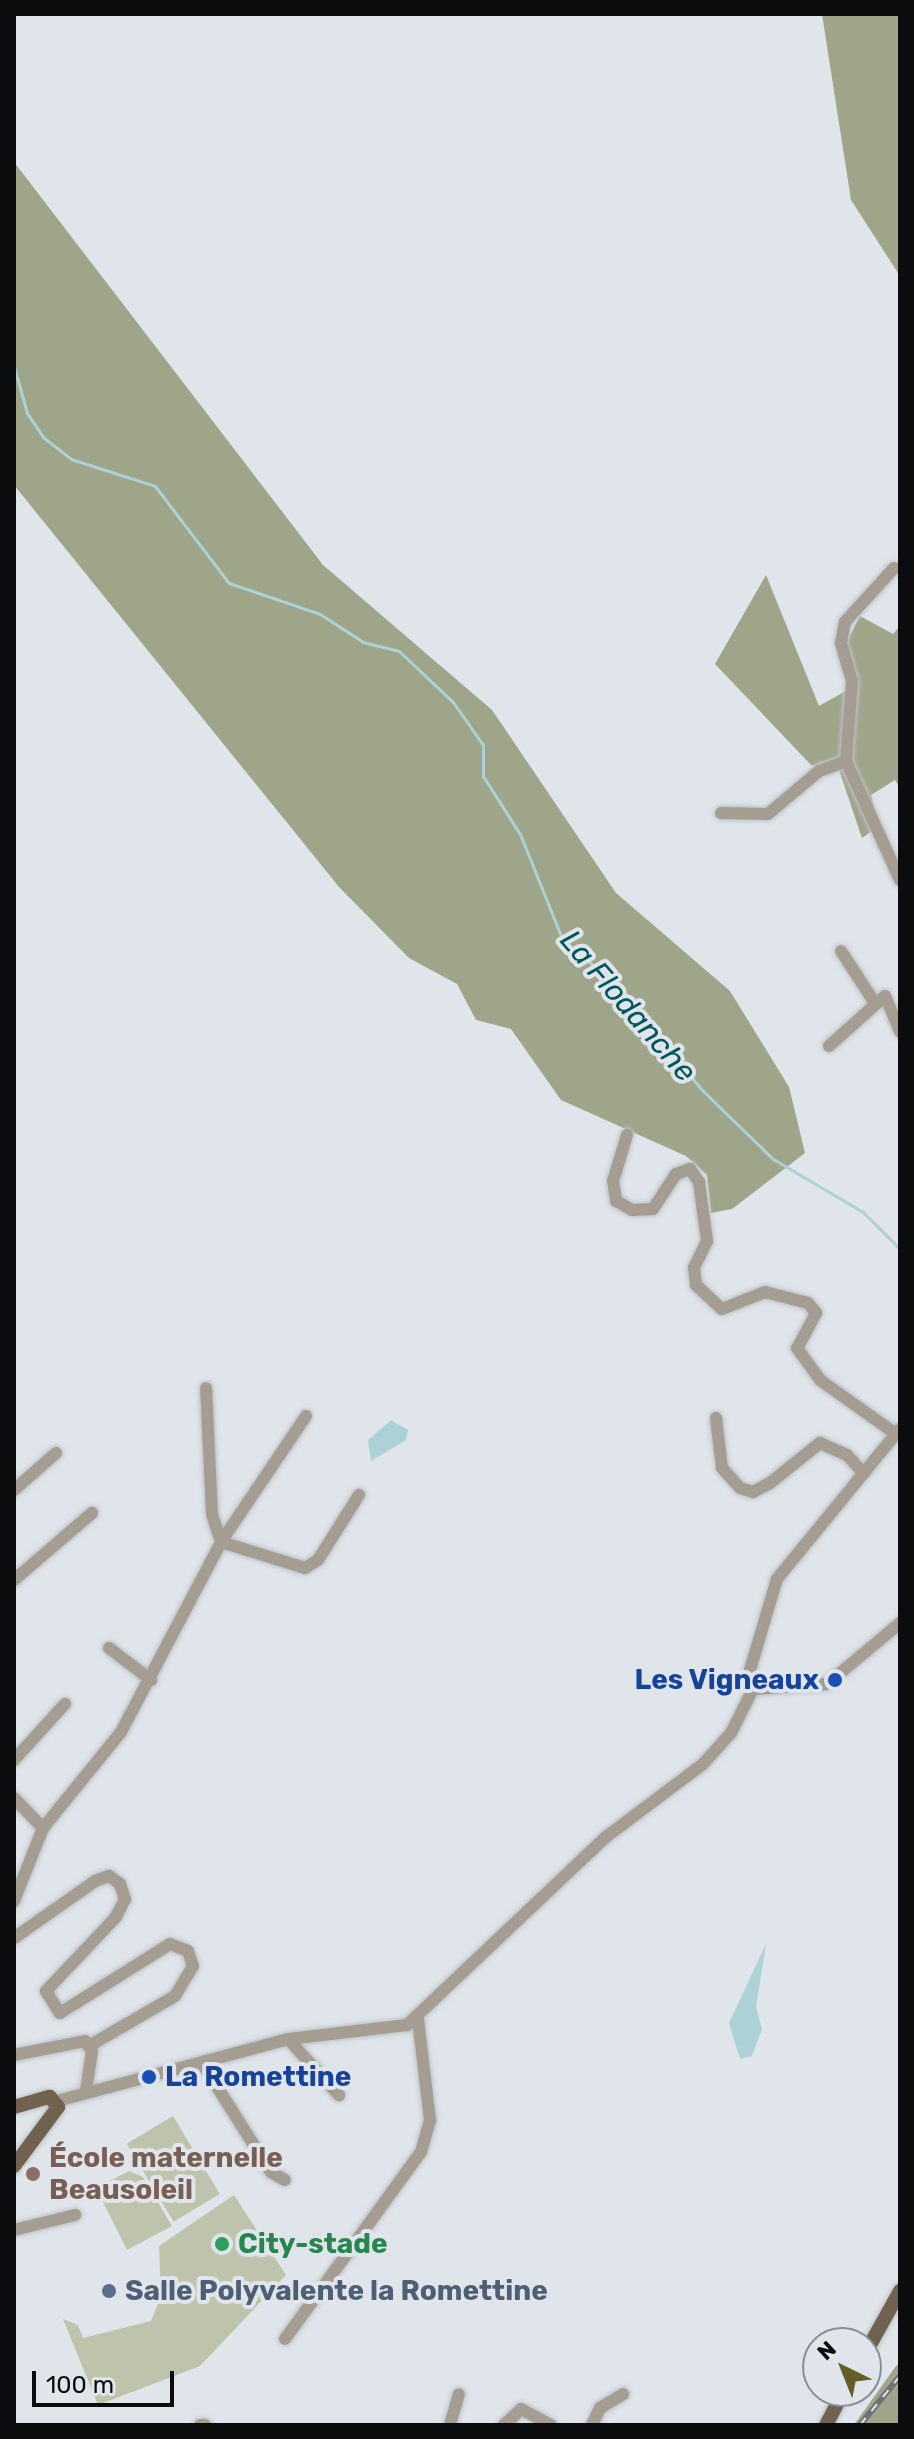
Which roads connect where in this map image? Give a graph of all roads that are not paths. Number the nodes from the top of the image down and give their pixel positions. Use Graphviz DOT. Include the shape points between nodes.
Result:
graph roads {
  1 [pos="894,568"];
  2 [pos="846,761"];
  3 [pos="721,813"];
  4 [pos="900,880"];
  5 [pos="841,951"];
  6 [pos="873,1000"];
  7 [pos="900,1032"];
  8 [pos="829,1046"];
  9 [pos="627,1135"];
  10 [pos="206,1388"];
  11 [pos="306,1416"];
  12 [pos="716,1418"];
  13 [pos="898,1431"];
  14 [pos="56,1453"];
  15 [pos="864,1474"];
  16 [pos="14,1490"];
  17 [pos="359,1495"];
  18 [pos="92,1513"];
  19 [pos="221,1542"];
  20 [pos="14,1580"];
  21 [pos="900,1623"];
  22 [pos="109,1648"];
  23 [pos="151,1680"];
  24 [pos="753,1689"];
  25 [pos="65,1704"];
  26 [pos="14,1760"];
  27 [pos="14,1798"];
  28 [pos="43,1828"];
  29 [pos="14,1901"];
  30 [pos="14,1938"];
  31 [pos="418,2019"];
  32 [pos="288,2039"];
  33 [pos="89,2046"];
  34 [pos="14,2055"];
  35 [pos="202,2063"];
  36 [pos="86,2091"];
  37 [pos="339,2095"];
  38 [pos="57,2101"];
  39 [pos="14,2107"];
  40 [pos="14,2166"];
  41 [pos="285,2180"];
  42 [pos="75,2215"];
  43 [pos="14,2230"];
  44 [pos="900,2291"];
  45 [pos="880,2327"];
  46 [pos="285,2339"];
  47 [pos="459,2394"];
  48 [pos="623,2394"];
  49 [pos="836,2407"];
  50 [pos="450,2425"];
  51 [pos="504,2425"];
  52 [pos="551,2425"];
  53 [pos="592,2425"];
  54 [pos="826,2425"];
  1 -- 2 [label="street" via="841,633 852,681"];
  2 -- 3 [label="street" via="819,771 768,814"];
  2 -- 4 [label="street"];
  5 -- 6 [label="street"];
  6 -- 7 [label="street" via="892,1000"];
  6 -- 8 [label="street"];
  9 -- 13 [label="street" via="613,1181 616,1201 632,1210 653,1209 676,1174 690,1169 699,1182 707,1241 694,1268 696,1285 722,1309 765,1292 808,1303 816,1313 797,1348 820,1380"];
  10 -- 19 [label="street" via="212,1514"];
  11 -- 19 [label="street"];
  12 -- 15 [label="street" via="722,1468 740,1488 753,1492 770,1483 820,1443 847,1455"];
  13 -- 15 [label="street"];
  14 -- 16 [label="street"];
  15 -- 24 [label="street" via="819,1520 777,1579 750,1670"];
  17 -- 19 [label="street" via="318,1560 305,1568"];
  18 -- 20 [label="street"];
  19 -- 23 [label="street"];
  21 -- 24 [label="street" via="827,1684"];
  22 -- 23 [label="street"];
  23 -- 28 [label="street" via="121,1732"];
  24 -- 31 [label="street" via="731,1733 703,1764 595,1847"];
  25 -- 26 [label="street"];
  27 -- 28 [label="street"];
  28 -- 29 [label="street"];
  30 -- 33 [label="street" via="95,1881 109,1876 120,1884 125,1899 116,1917 46,1991 60,2013 170,1944 188,1951 191,1974 175,1996"];
  31 -- 32 [label="street" via="393,2029"];
  31 -- 46 [label="street" via="430,2120 421,2152"];
  32 -- 35 [label="street"];
  32 -- 37 [label="street"];
  33 -- 34 [label="street" via="76,2038"];
  33 -- 36 [label="street"];
  35 -- 36 [label="street"];
  35 -- 41 [label="street" via="271,2172"];
  36 -- 38 [label="street"];
  38 -- 39 [label="main road"];
  38 -- 40 [label="main road" via="56,2112"];
  42 -- 43 [label="street"];
  44 -- 45 [label="main road"];
  47 -- 50 [label="street"];
  48 -- 53 [label="street" via="600,2408"];
  49 -- 54 [label="main road"];
  51 -- 52 [label="street" via="521,2409"];
}
